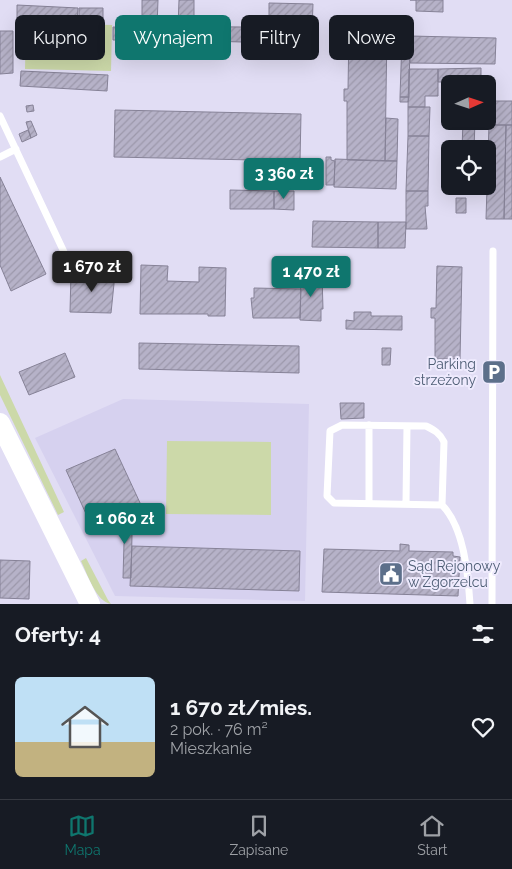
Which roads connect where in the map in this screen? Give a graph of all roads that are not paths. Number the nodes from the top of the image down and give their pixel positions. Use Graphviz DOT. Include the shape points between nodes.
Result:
graph roads {
  1 [pos="0,116"];
  2 [pos="16,149"];
  3 [pos="0,157"];
  4 [pos="493,251"];
  5 [pos="64,252"];
  6 [pos="0,423"];
  7 [pos="369,425"];
  8 [pos="407,426"];
  9 [pos="369,503"];
  10 [pos="406,503"];
  11 [pos="442,505"];
  12 [pos="90,604"];
  13 [pos="470,604"];
  14 [pos="492,604"];
  1 -- 2 [label="lane"];
  2 -- 3 [label="lane"];
  2 -- 5 [label="lane"];
  4 -- 14 [label="lane"];
  6 -- 12 [label="main road"];
  7 -- 8 [label="lane"];
  7 -- 9 [label="lane"];
  7 -- 9 [label="lane" via="342,425 330,431 327,496 334,503"];
  8 -- 10 [label="lane"];
  8 -- 11 [label="lane" via="426,426 440,435 444,442"];
  9 -- 10 [label="lane"];
  10 -- 11 [label="lane"];
  11 -- 13 [label="lane" via="450,512 464,554"];
}
